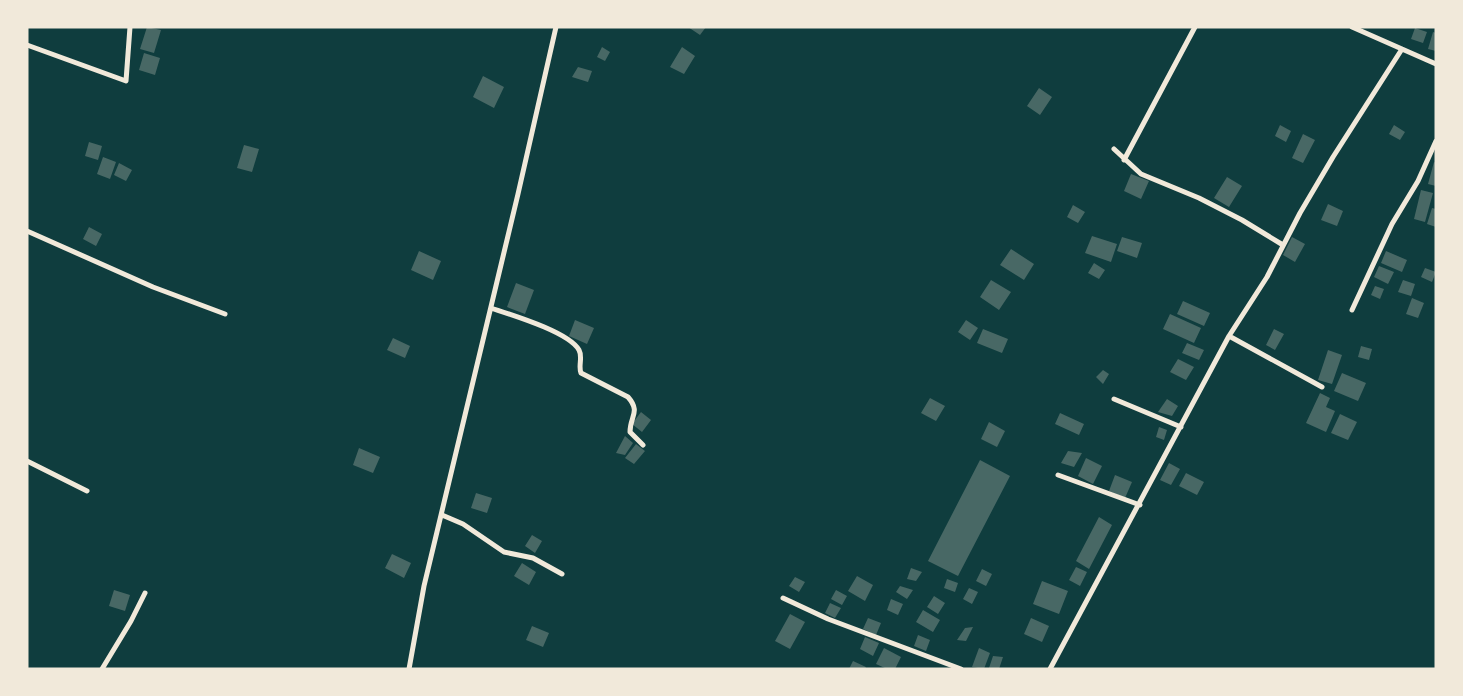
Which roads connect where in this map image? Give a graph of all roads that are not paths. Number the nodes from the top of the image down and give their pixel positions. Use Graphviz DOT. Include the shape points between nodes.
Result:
graph roads {
  1 [pos="130,27"];
  2 [pos="556,27"];
  3 [pos="1195,27"];
  4 [pos="1352,27"];
  5 [pos="27,45"];
  6 [pos="1402,49"];
  7 [pos="1436,64"];
  8 [pos="1436,141"];
  9 [pos="1114,149"];
  10 [pos="1124,160"];
  11 [pos="27,231"];
  12 [pos="1283,245"];
  13 [pos="491,308"];
  14 [pos="1352,310"];
  15 [pos="225,314"];
  16 [pos="1229,336"];
  17 [pos="1322,387"];
  18 [pos="1114,399"];
  19 [pos="1181,428"];
  20 [pos="643,445"];
  21 [pos="27,461"];
  22 [pos="1058,475"];
  23 [pos="87,491"];
  24 [pos="1140,505"];
  25 [pos="442,515"];
  26 [pos="562,574"];
  27 [pos="145,593"];
  28 [pos="783,598"];
  29 [pos="102,669"];
  30 [pos="409,669"];
  31 [pos="961,669"];
  32 [pos="1050,669"];
  1 -- 5 [label="street" via="126,81"];
  2 -- 13 [label="street"];
  3 -- 10 [label="street"];
  4 -- 6 [label="street"];
  6 -- 7 [label="street"];
  6 -- 12 [label="street" via="1333,156"];
  8 -- 14 [label="street"];
  9 -- 10 [label="street"];
  10 -- 12 [label="street" via="1141,174 1199,198"];
  11 -- 15 [label="street"];
  12 -- 16 [label="street"];
  13 -- 20 [label="street" via="530,321 574,344 580,353 581,373 633,402 636,409 630,432"];
  13 -- 25 [label="street"];
  16 -- 17 [label="street"];
  16 -- 19 [label="street"];
  18 -- 19 [label="street"];
  19 -- 24 [label="street"];
  21 -- 23 [label="street"];
  22 -- 24 [label="street"];
  24 -- 32 [label="street"];
  25 -- 26 [label="street" via="463,524 504,552 533,558"];
  25 -- 30 [label="street"];
  27 -- 29 [label="street"];
  28 -- 31 [label="street"];
}
